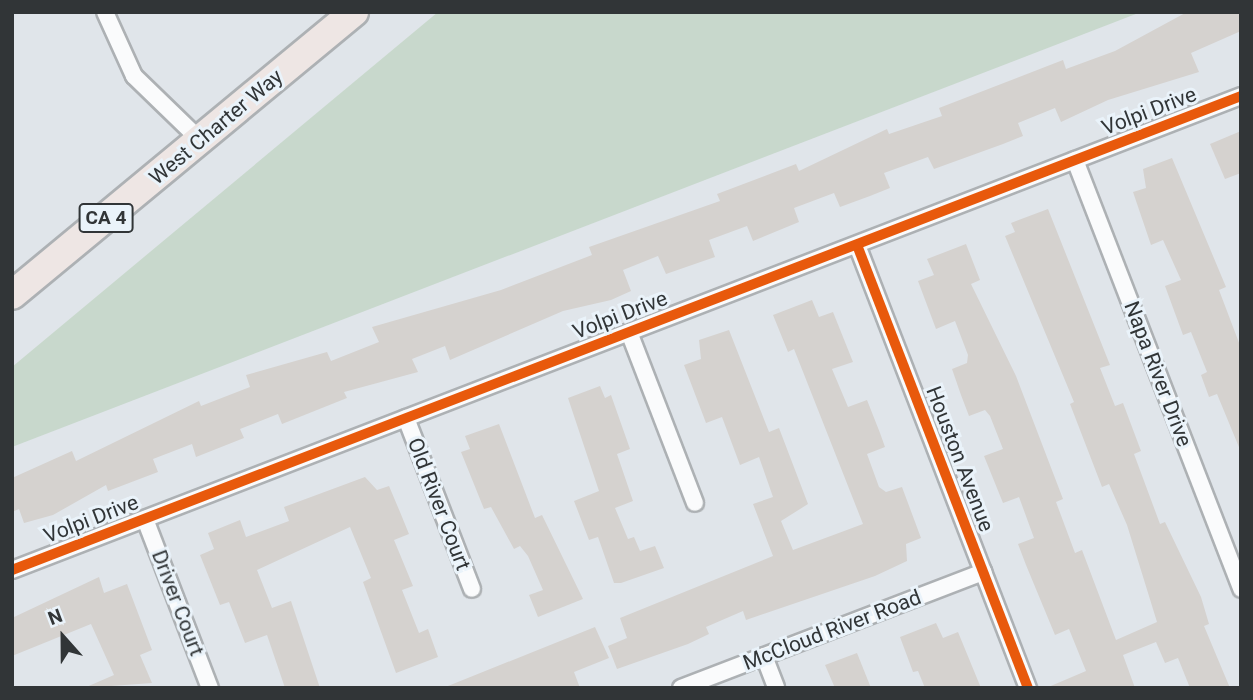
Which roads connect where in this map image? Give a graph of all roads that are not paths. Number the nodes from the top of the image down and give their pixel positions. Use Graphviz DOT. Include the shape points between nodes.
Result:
graph roads {
  1 [pos="105,12"];
  2 [pos="354,12"];
  3 [pos="1241,96"];
  4 [pos="200,140"];
  5 [pos="1075,160"];
  6 [pos="857,245"];
  7 [pos="12,295"];
  8 [pos="629,332"];
  9 [pos="406,418"];
  10 [pos="695,503"];
  11 [pos="145,519"];
  12 [pos="12,570"];
  13 [pos="983,572"];
  14 [pos="472,589"];
  15 [pos="1241,589"];
  16 [pos="764,656"];
  17 [pos="210,688"];
  18 [pos="681,688"];
  19 [pos="776,688"];
  20 [pos="1028,688"];
  1 -- 4 [label="street" via="134,76"];
  2 -- 4 [label="highway, West Charter Way / CA 4"];
  3 -- 5 [label="street, Volpi Drive"];
  4 -- 7 [label="highway, West Charter Way / CA 4"];
  5 -- 6 [label="street, Volpi Drive"];
  5 -- 15 [label="street, Napa River Drive"];
  6 -- 8 [label="street, Volpi Drive"];
  6 -- 13 [label="street, Houston Avenue"];
  8 -- 9 [label="street, Volpi Drive"];
  8 -- 10 [label="street"];
  9 -- 11 [label="street, Volpi Drive"];
  9 -- 14 [label="street, Old River Court"];
  11 -- 12 [label="street, Volpi Drive"];
  11 -- 17 [label="street, Driver Court"];
  13 -- 16 [label="street, McCloud River Road"];
  13 -- 20 [label="street, Houston Avenue"];
  16 -- 18 [label="street, McCloud River Road"];
  16 -- 19 [label="street"];
}
